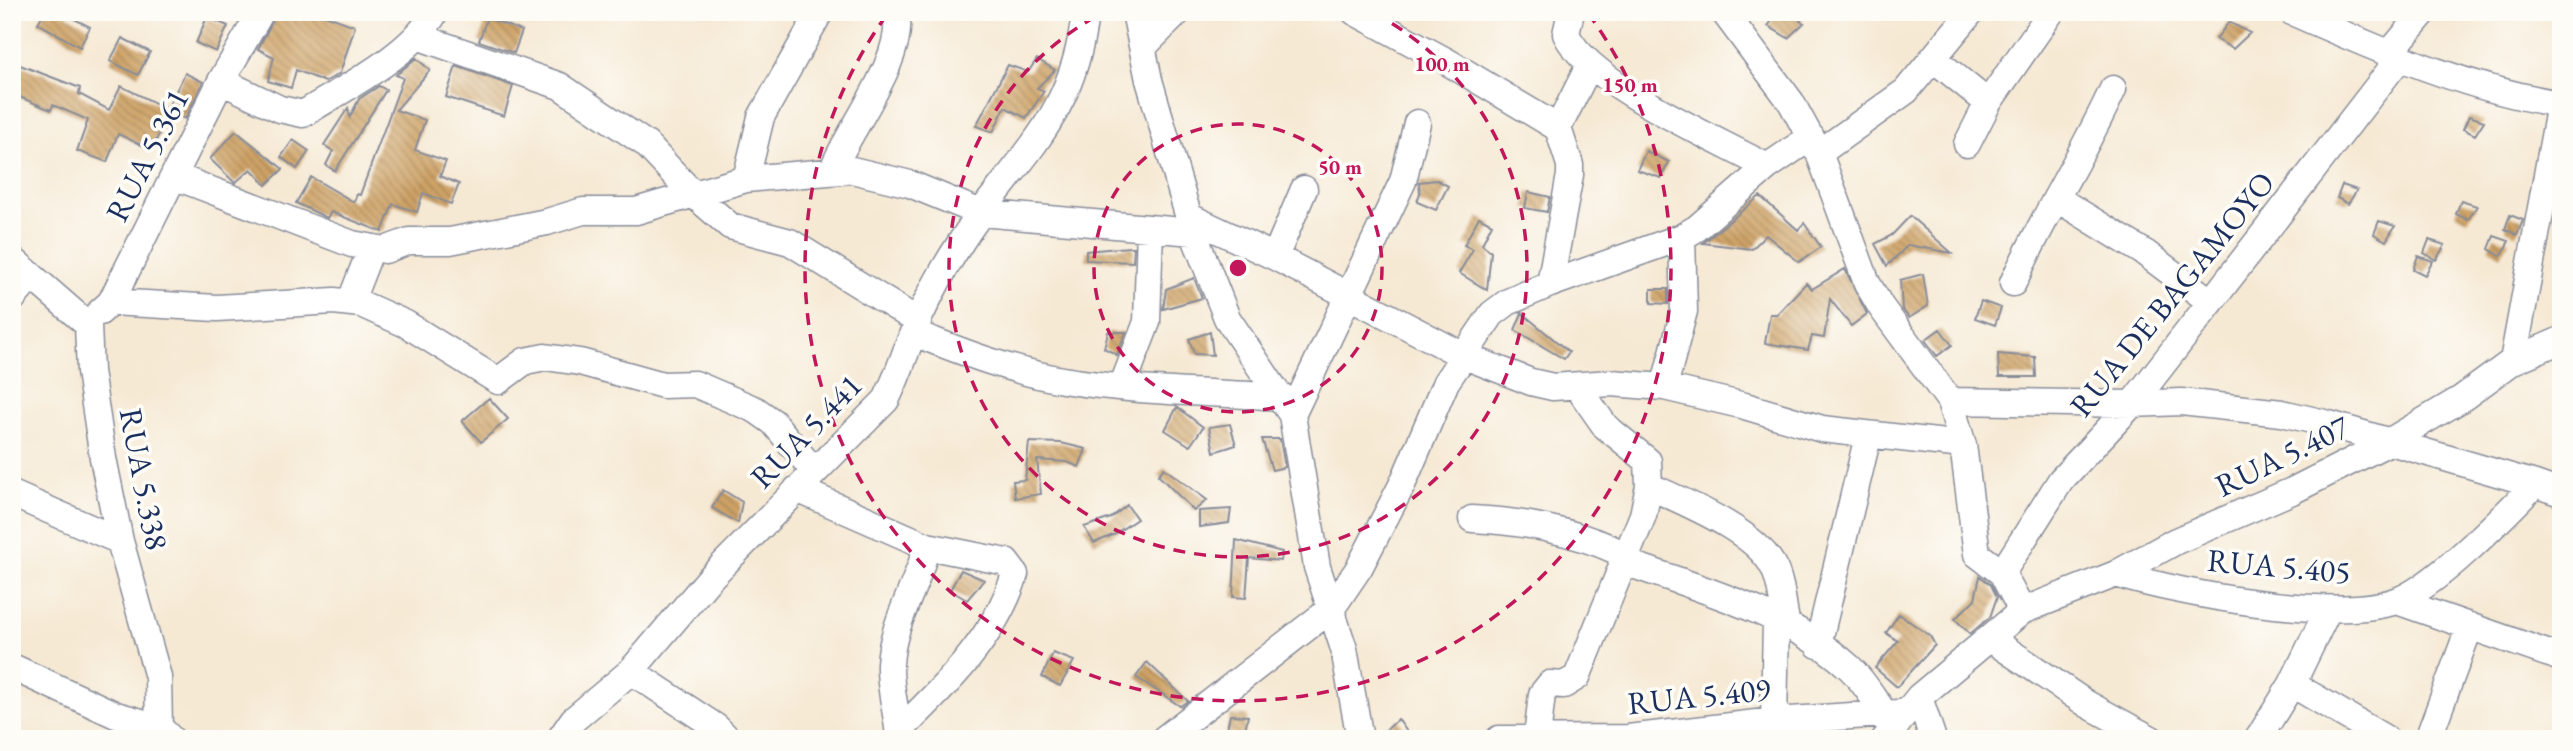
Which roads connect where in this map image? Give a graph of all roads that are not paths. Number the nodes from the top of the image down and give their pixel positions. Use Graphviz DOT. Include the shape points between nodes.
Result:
graph roads {
  1 [pos="261,12"];
  2 [pos="435,12"];
  3 [pos="820,12"];
  4 [pos="897,12"];
  5 [pos="1085,12"];
  6 [pos="1135,12"];
  7 [pos="1178,12"];
  8 [pos="1356,12"];
  9 [pos="1571,12"];
  10 [pos="1724,12"];
  11 [pos="1971,12"];
  12 [pos="2051,12"];
  13 [pos="2291,12"];
  14 [pos="2424,12"];
  15 [pos="2344,23"];
  16 [pos="1398,24"];
  17 [pos="416,37"];
  18 [pos="1143,47"];
  19 [pos="2393,57"];
  20 [pos="1934,59"];
  21 [pos="1590,64"];
  22 [pos="221,81"];
  23 [pos="2113,89"];
  24 [pos="1988,103"];
  25 [pos="2560,104"];
  26 [pos="1417,123"];
  27 [pos="1558,128"];
  28 [pos="1815,145"];
  29 [pos="1967,145"];
  30 [pos="1767,167"];
  31 [pos="832,171"];
  32 [pos="174,176"];
  33 [pos="746,178"];
  34 [pos="1304,189"];
  35 [pos="693,194"];
  36 [pos="2056,198"];
  37 [pos="981,213"];
  38 [pos="1192,225"];
  39 [pos="1150,228"];
  40 [pos="1682,237"];
  41 [pos="371,249"];
  42 [pos="1275,257"];
  43 [pos="22,267"];
  44 [pos="2013,283"];
  45 [pos="1550,284"];
  46 [pos="1349,295"];
  47 [pos="12,299"];
  48 [pos="111,302"];
  49 [pos="2211,302"];
  50 [pos="350,303"];
  51 [pos="88,325"];
  52 [pos="916,327"];
  53 [pos="2561,340"];
  54 [pos="1462,355"];
  55 [pos="2513,361"];
  56 [pos="1577,386"];
  57 [pos="1122,387"];
  58 [pos="1664,387"];
  59 [pos="1950,401"];
  60 [pos="2132,404"];
  61 [pos="1288,406"];
  62 [pos="1868,436"];
  63 [pos="2387,443"];
  64 [pos="1964,445"];
  65 [pos="806,480"];
  66 [pos="2535,484"];
  67 [pos="1650,485"];
  68 [pos="2561,493"];
  69 [pos="12,494"];
  70 [pos="1472,519"];
  71 [pos="120,541"];
  72 [pos="927,546"];
  73 [pos="1622,561"];
  74 [pos="2002,573"];
  75 [pos="2116,574"];
  76 [pos="2397,601"];
  77 [pos="1332,608"];
  78 [pos="2328,610"];
  79 [pos="2022,611"];
  80 [pos="1782,624"];
  81 [pos="2470,626"];
  82 [pos="1989,638"];
  83 [pos="1818,645"];
  84 [pos="2561,658"];
  85 [pos="12,667"];
  86 [pos="631,671"];
  87 [pos="2292,684"];
  88 [pos="1898,716"];
  89 [pos="1774,721"];
  90 [pos="165,733"];
  91 [pos="899,735"];
  92 [pos="1537,737"];
  93 [pos="560,739"];
  94 [pos="728,739"];
  95 [pos="1164,739"];
  96 [pos="1360,739"];
  97 [pos="1499,739"];
  98 [pos="1933,739"];
  99 [pos="2151,739"];
  100 [pos="2258,739"];
  101 [pos="2386,739"];
  102 [pos="2428,739"];
  1 -- 22 [label="street, RUA 5.361"];
  2 -- 17 [label="street"];
  3 -- 33 [label="street" via="761,117"];
  4 -- 31 [label="street" via="892,57"];
  5 -- 37 [label="street, RUA 5.441" via="1078,58 1053,118"];
  6 -- 18 [label="street"];
  7 -- 18 [label="street"];
  8 -- 16 [label="street"];
  9 -- 21 [label="street" via="1566,34"];
  10 -- 28 [label="street" via="1791,102"];
  11 -- 20 [label="street"];
  12 -- 24 [label="street"];
  13 -- 15 [label="street"];
  14 -- 19 [label="street, RUA DE BAGAMOYO"];
  15 -- 19 [label="street"];
  16 -- 27 [label="street"];
  17 -- 22 [label="street" via="303,114 280,109"];
  17 -- 35 [label="street" via="571,93 646,144"];
  18 -- 38 [label="street"];
  19 -- 25 [label="street" via="2509,95"];
  19 -- 49 [label="street, RUA DE BAGAMOYO"];
  20 -- 24 [label="street"];
  20 -- 28 [label="street" via="1898,97"];
  21 -- 27 [label="street"];
  21 -- 30 [label="street" via="1629,92"];
  22 -- 32 [label="street, RUA 5.361"];
  23 -- 36 [label="street" via="2087,148"];
  24 -- 29 [label="street"];
  25 -- 55 [label="street"];
  26 -- 46 [label="street" via="1403,181"];
  27 -- 45 [label="street" via="1570,175"];
  28 -- 30 [label="street"];
  28 -- 59 [label="street" via="1867,283"];
  30 -- 40 [label="street"];
  31 -- 33 [label="street"];
  31 -- 37 [label="street" via="871,172"];
  32 -- 41 [label="street"];
  32 -- 48 [label="street, RUA 5.361"];
  33 -- 35 [label="street"];
  34 -- 42 [label="street"];
  35 -- 41 [label="street" via="636,211 583,211 450,241 409,241 385,250"];
  35 -- 52 [label="street" via="730,226 790,242"];
  36 -- 44 [label="street"];
  36 -- 49 [label="street" via="2145,253"];
  37 -- 39 [label="street"];
  37 -- 52 [label="street, RUA 5.441"];
  38 -- 39 [label="street"];
  38 -- 42 [label="street"];
  38 -- 61 [label="street" via="1227,318"];
  39 -- 57 [label="street" via="1147,321"];
  40 -- 45 [label="street"];
  40 -- 58 [label="street" via="1684,311"];
  41 -- 50 [label="street"];
  42 -- 46 [label="street"];
  43 -- 47 [label="street"];
  43 -- 51 [label="street"];
  45 -- 54 [label="street" via="1492,314"];
  46 -- 54 [label="street"];
  46 -- 61 [label="street"];
  48 -- 50 [label="street" via="217,308"];
  48 -- 51 [label="street, RUA 5.361"];
  49 -- 60 [label="street, RUA DE BAGAMOYO"];
  50 -- 65 [label="street" via="406,324 498,381 525,361 544,357 580,362 663,386 695,384 736,399 764,416"];
  51 -- 71 [label="street, RUA 5.338" via="101,446"];
  52 -- 57 [label="street" via="987,361 1061,380"];
  52 -- 65 [label="street, RUA 5.441" via="886,400"];
  53 -- 55 [label="street, RUA 5.407"];
  54 -- 56 [label="street" via="1531,382"];
  54 -- 77 [label="street" via="1423,430 1402,485 1359,568"];
  55 -- 63 [label="street, RUA 5.407"];
  56 -- 58 [label="street"];
  56 -- 67 [label="street" via="1605,426 1648,461"];
  57 -- 61 [label="street"];
  58 -- 62 [label="street" via="1822,429"];
  59 -- 60 [label="street"];
  59 -- 64 [label="street"];
  60 -- 63 [label="street" via="2180,402 2282,413"];
  60 -- 74 [label="street, RUA DE BAGAMOYO" via="2061,481"];
  61 -- 77 [label="street" via="1317,567"];
  62 -- 64 [label="street"];
  62 -- 83 [label="street"];
  63 -- 66 [label="street"];
  63 -- 75 [label="street, RUA 5.407" via="2176,541"];
  64 -- 74 [label="street" via="1977,554"];
  65 -- 72 [label="street"];
  65 -- 86 [label="street, RUA 5.441" via="711,577"];
  66 -- 68 [label="street"];
  66 -- 76 [label="street, RUA 5.405" via="2433,580"];
  67 -- 73 [label="street" via="1643,515"];
  67 -- 80 [label="street" via="1760,548 1776,571"];
  69 -- 71 [label="street"];
  70 -- 73 [label="street" via="1510,520 1581,535 1617,551"];
  71 -- 90 [label="street, RUA 5.338" via="159,677"];
  72 -- 91 [label="street" via="897,625 890,662"];
  72 -- 91 [label="street" via="1006,562 1015,574 992,626"];
  73 -- 80 [label="street"];
  73 -- 92 [label="street" via="1577,677 1545,688"];
  74 -- 79 [label="street"];
  75 -- 78 [label="street, RUA 5.405" via="2192,592"];
  75 -- 79 [label="street, RUA 5.407"];
  76 -- 78 [label="street, RUA 5.405"];
  76 -- 81 [label="street"];
  77 -- 95 [label="street"];
  77 -- 96 [label="street"];
  78 -- 87 [label="street"];
  79 -- 82 [label="street"];
  80 -- 83 [label="street"];
  80 -- 89 [label="street"];
  81 -- 84 [label="street"];
  81 -- 102 [label="street"];
  82 -- 88 [label="street"];
  82 -- 99 [label="street" via="2087,704"];
  83 -- 88 [label="street" via="1852,669"];
  85 -- 90 [label="street"];
  86 -- 93 [label="street, RUA 5.441" via="573,720"];
  86 -- 94 [label="street"];
  87 -- 100 [label="street"];
  87 -- 101 [label="street"];
  88 -- 89 [label="street, RUA 5.409"];
  88 -- 98 [label="street"];
  89 -- 92 [label="street, RUA 5.409" via="1628,738"];
  92 -- 97 [label="street, RUA 5.409"];
}
